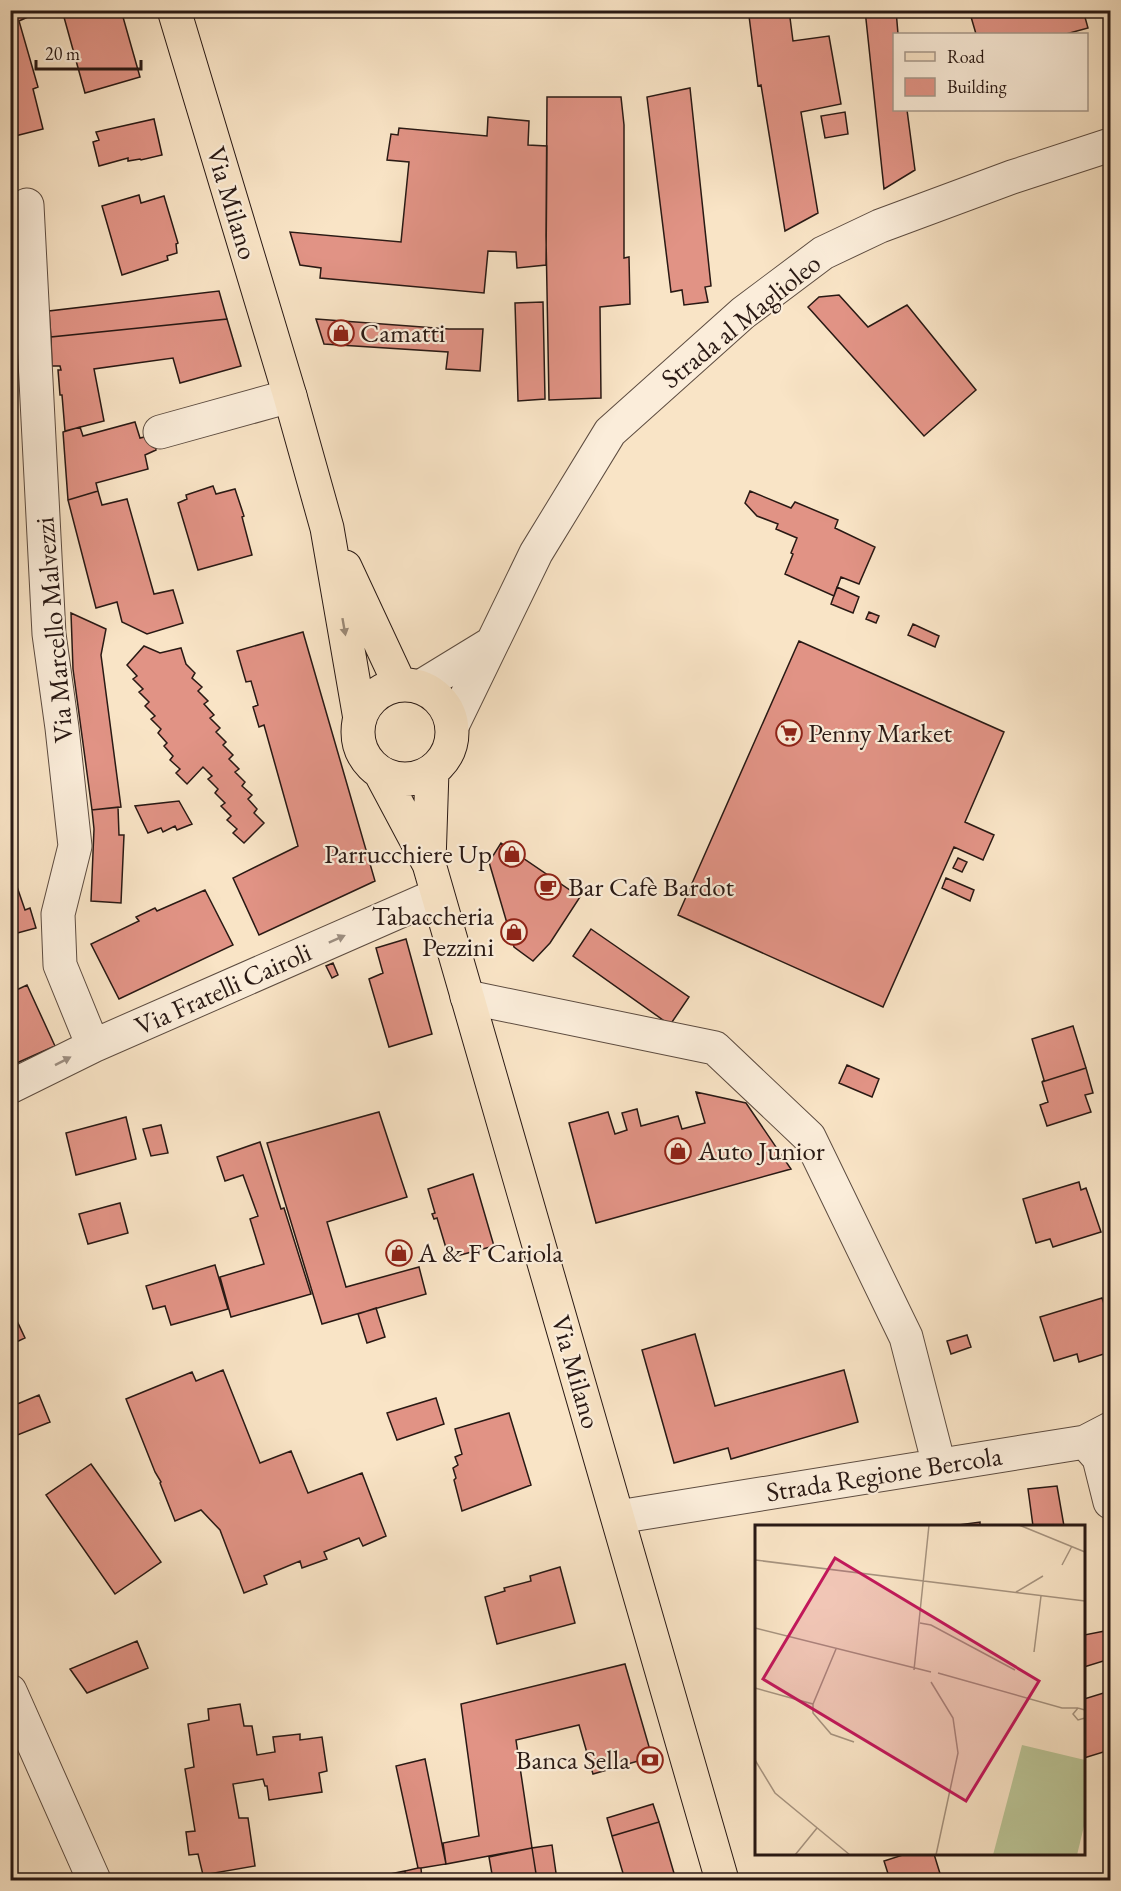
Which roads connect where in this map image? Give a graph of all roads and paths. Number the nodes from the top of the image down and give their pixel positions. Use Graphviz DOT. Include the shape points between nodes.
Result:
graph roads {
  1 [pos="174,10"];
  2 [pos="1110,145"];
  3 [pos="27,205"];
  4 [pos="290,396"];
  5 [pos="159,432"];
  6 [pos="327,528"];
  7 [pos="492,643"];
  8 [pos="410,686"];
  9 [pos="360,719"];
  10 [pos="452,726"];
  11 [pos="432,771"];
  12 [pos="380,772"];
  13 [pos="429,864"];
  14 [pos="437,895"];
  15 [pos="467,997"];
  16 [pos="93,1046"];
  17 [pos="10,1087"];
  18 [pos="1098,1435"];
  19 [pos="939,1465"];
  20 [pos="1110,1502"];
  21 [pos="618,1517"];
  22 [pos="10,1691"];
  23 [pos="94,1881"];
  24 [pos="722,1881"];
  1 -- 4 [label="main road, Via Milano"];
  2 -- 7 [label="street, Strada al Maglioleo" via="880,226 823,253 743,313 610,432 536,553"];
  3 -- 16 [label="street, Via Marcello Malvezzi" via="49,634 75,846 58,914 60,965"];
  4 -- 5 [label="street"];
  4 -- 6 [label="main road, Via Milano"];
  6 -- 8 [label="main road, Via Milano"];
  6 -- 9 [label="main road, Via Milano, one-way"];
  7 -- 8 [label="street"];
  7 -- 10 [label="street, Strada al Maglioleo"];
  8 -- 9 [label="main road" via="387,688 366,706"];
  8 -- 10 [label="main road" via="432,693 442,702"];
  9 -- 12 [label="main road" via="361,749"];
  10 -- 11 [label="main road" via="449,750"];
  11 -- 12 [label="main road" via="406,779"];
  11 -- 13 [label="main road, Via Milano"];
  12 -- 13 [label="main road, Via Milano"];
  13 -- 14 [label="main road, Via Milano"];
  14 -- 15 [label="main road, Via Milano"];
  16 -- 14 [label="street, Via Fratelli Cairoli, one-way"];
  15 -- 19 [label="street" via="715,1048 809,1137 906,1337"];
  15 -- 21 [label="main road, Via Milano"];
  17 -- 16 [label="street, Via Fratelli Cairoli, one-way"];
  18 -- 19 [label="street, Strada Regione Bercola"];
  18 -- 20 [label="street, Strada Regione Bercola" via="1099,1458"];
  19 -- 21 [label="street, Strada Regione Bercola"];
  21 -- 24 [label="main road, Via Milano"];
  22 -- 23 [label="street"];
}
